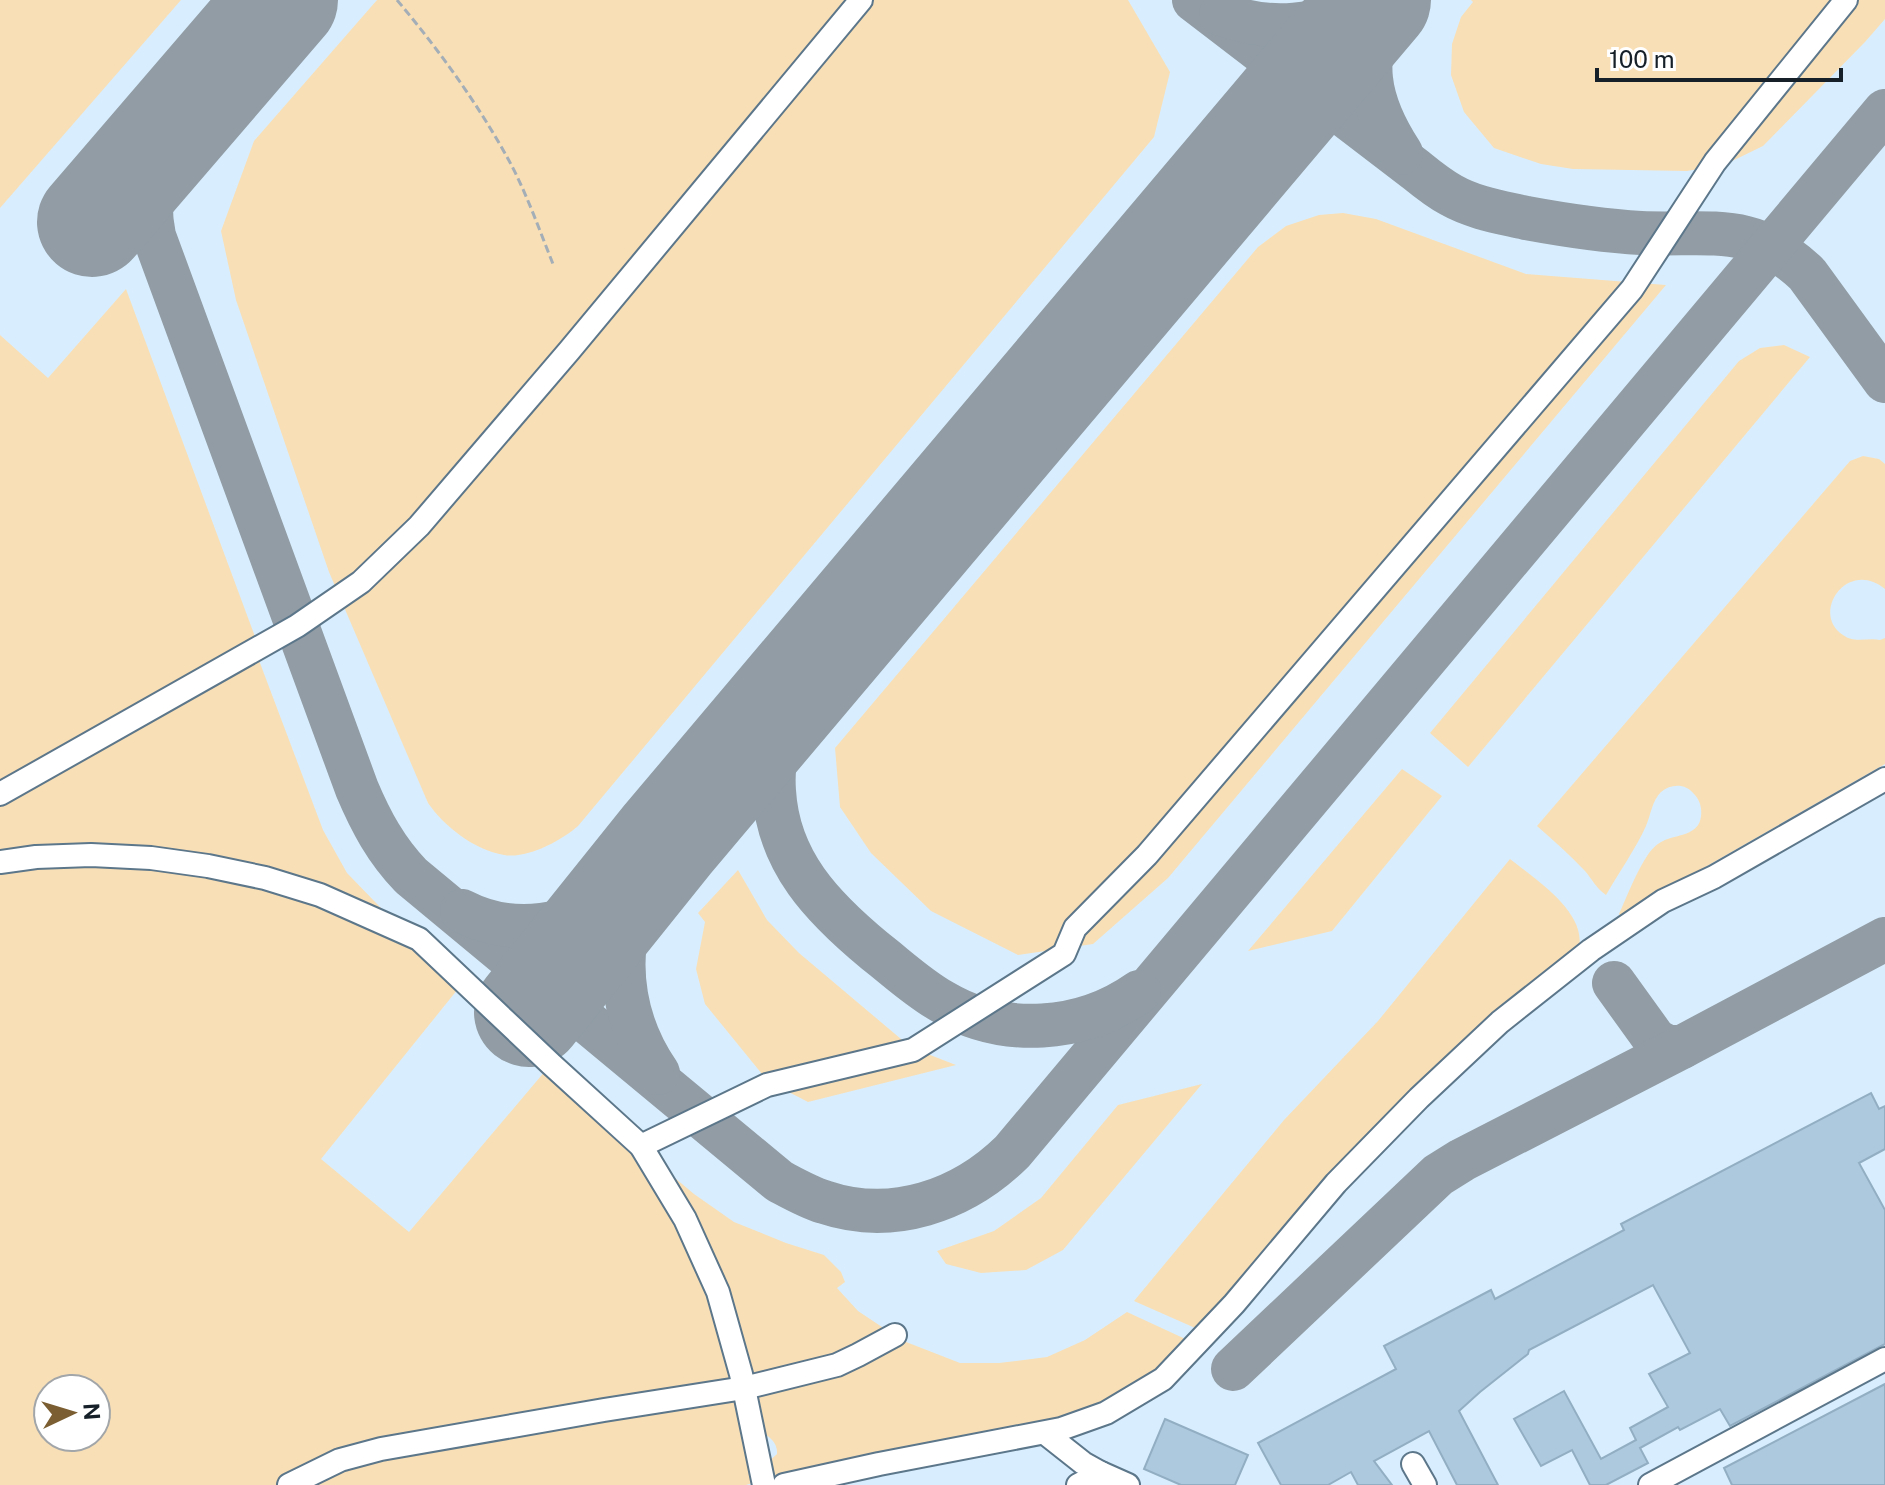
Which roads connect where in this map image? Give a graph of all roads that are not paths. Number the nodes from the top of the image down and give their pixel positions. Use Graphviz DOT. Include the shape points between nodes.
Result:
graph roads {
  1 [pos="861,0"];
  2 [pos="1846,0"];
  3 [pos="1885,779"];
  4 [pos="0,794"];
  5 [pos="0,862"];
  6 [pos="641,1146"];
  7 [pos="895,1335"];
  8 [pos="1885,1359"];
  9 [pos="744,1388"];
  10 [pos="1045,1433"];
  11 [pos="1413,1464"];
  12 [pos="1101,1473"];
  13 [pos="289,1485"];
  14 [pos="764,1485"];
  15 [pos="784,1485"];
  16 [pos="1078,1485"];
  17 [pos="1128,1485"];
  18 [pos="1425,1485"];
  19 [pos="1650,1485"];
  1 -- 4 [label="lane" via="529,398 419,526 361,582 297,626"];
  2 -- 6 [label="lane" via="1715,162 1632,289 1157,844 1075,928 1064,954 913,1050 767,1085"];
  3 -- 10 [label="lane" via="1663,901 1591,950 1500,1022 1419,1098 1336,1183 1163,1379 1106,1413"];
  5 -- 6 [label="lane" via="91,855 208,866 320,895 409,934"];
  6 -- 9 [label="lane" via="680,1209 713,1280"];
  7 -- 9 [label="lane" via="837,1365"];
  8 -- 19 [label="lane"];
  9 -- 13 [label="lane" via="381,1449 340,1460"];
  9 -- 14 [label="lane"];
  10 -- 12 [label="lane"];
  10 -- 15 [label="lane"];
  11 -- 18 [label="lane"];
  12 -- 16 [label="lane"];
  12 -- 17 [label="lane"];
}
